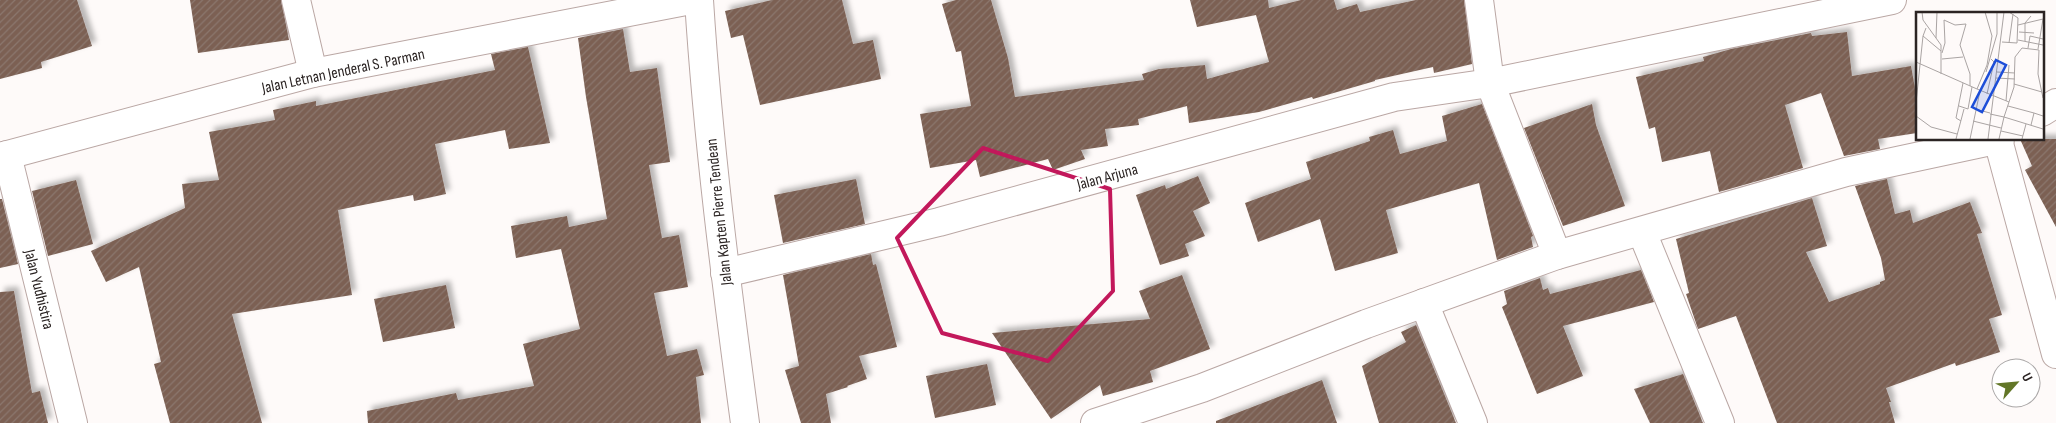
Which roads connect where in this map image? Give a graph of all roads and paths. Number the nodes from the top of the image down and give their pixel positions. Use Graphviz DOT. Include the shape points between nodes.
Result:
graph roads {
  1 [pos="296,0"];
  2 [pos="691,0"];
  3 [pos="699,0"];
  4 [pos="1479,0"];
  5 [pos="1892,0"];
  6 [pos="313,73"];
  7 [pos="1490,83"];
  8 [pos="2056,103"];
  9 [pos="2044,111"];
  10 [pos="1994,140"];
  11 [pos="1999,140"];
  12 [pos="4,156"];
  13 [pos="1642,232"];
  14 [pos="1557,255"];
  15 [pos="725,273"];
  16 [pos="1424,303"];
  17 [pos="2056,354"];
  18 [pos="73,423"];
  19 [pos="745,423"];
  20 [pos="1095,423"];
  21 [pos="1473,423"];
  22 [pos="1720,423"];
  1 -- 6 [label="street"];
  2 -- 6 [label="street, Jalan Letnan Jenderal S. Parman"];
  3 -- 15 [label="street, Jalan Kapten Pierre Tendean" via="704,87"];
  4 -- 7 [label="street"];
  5 -- 7 [label="street, Jalan Arjuna"];
  6 -- 12 [label="street, Jalan Letnan Jenderal S. Parman"];
  7 -- 14 [label="street"];
  7 -- 15 [label="street, Jalan Arjuna" via="1394,96 938,222"];
  8 -- 9 [label="street"];
  10 -- 13 [label="street" via="1846,172"];
  11 -- 17 [label="street"];
  12 -- 18 [label="street, Jalan Yudhistira"];
  13 -- 14 [label="street"];
  13 -- 22 [label="street"];
  14 -- 16 [label="street"];
  15 -- 19 [label="street, Jalan Kapten Pierre Tendean"];
  16 -- 20 [label="street" via="1202,388"];
  16 -- 21 [label="street"];
}
